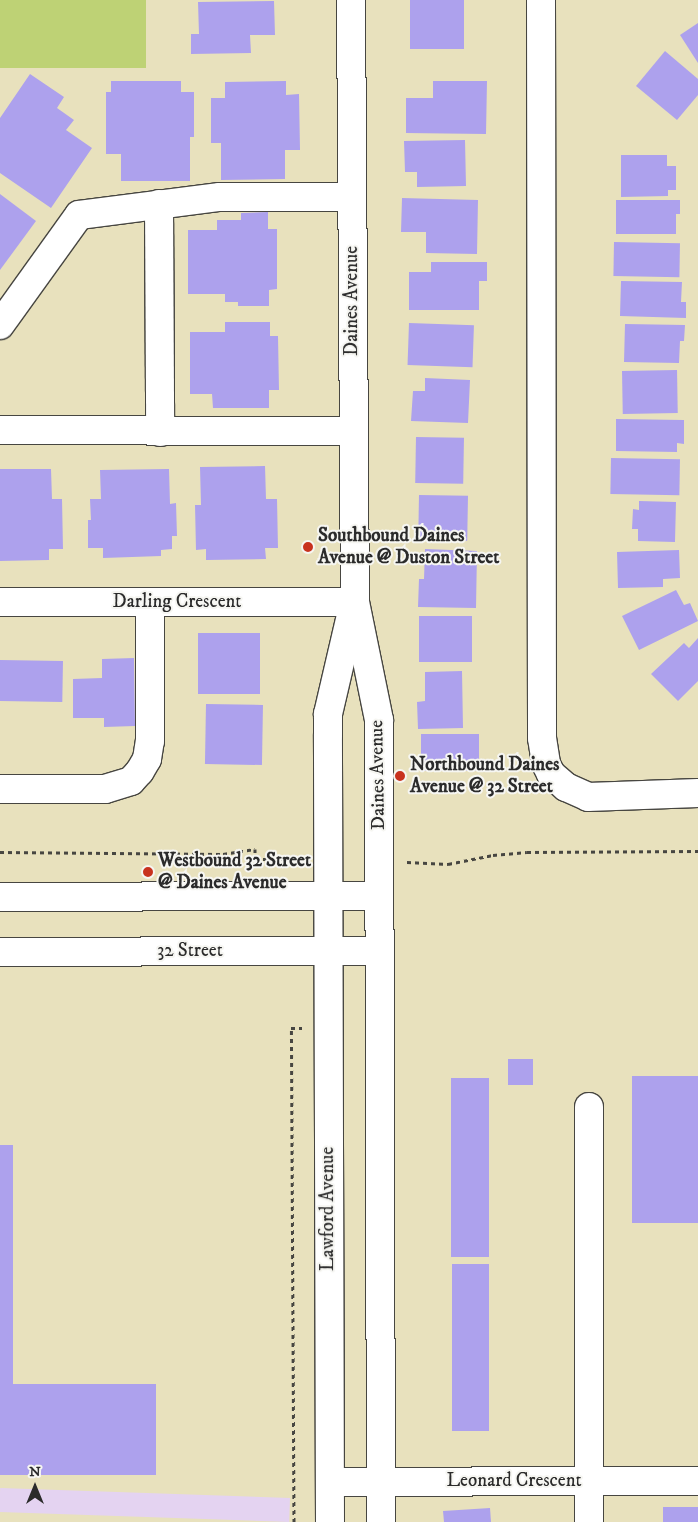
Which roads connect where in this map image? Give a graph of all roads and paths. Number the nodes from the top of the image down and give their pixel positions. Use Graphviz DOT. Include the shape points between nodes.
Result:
graph roads {
  1 [pos="351,0"];
  2 [pos="541,0"];
  3 [pos="351,197"];
  4 [pos="159,204"];
  5 [pos="0,325"];
  6 [pos="0,430"];
  7 [pos="353,431"];
  8 [pos="160,432"];
  9 [pos="0,602"];
  10 [pos="150,602"];
  11 [pos="355,602"];
  12 [pos="0,789"];
  13 [pos="698,793"];
  14 [pos="698,851"];
  15 [pos="0,852"];
  16 [pos="292,859"];
  17 [pos="400,861"];
  18 [pos="327,896"];
  19 [pos="379,896"];
  20 [pos="0,897"];
  21 [pos="327,951"];
  22 [pos="380,951"];
  23 [pos="0,952"];
  24 [pos="309,1028"];
  25 [pos="589,1107"];
  26 [pos="381,1481"];
  27 [pos="588,1481"];
  28 [pos="698,1481"];
  29 [pos="330,1482"];
  30 [pos="294,1522"];
  31 [pos="330,1522"];
  32 [pos="381,1522"];
  33 [pos="589,1522"];
  1 -- 3 [label="street, Daines Avenue"];
  2 -- 13 [label="street" via="542,738 546,764 551,774 566,787 588,797"];
  3 -- 4 [label="street" via="220,197"];
  3 -- 7 [label="street, Daines Avenue"];
  4 -- 5 [label="street" via="79,215"];
  4 -- 8 [label="street"];
  6 -- 8 [label="street"];
  7 -- 8 [label="street"];
  7 -- 11 [label="street, Daines Avenue"];
  9 -- 10 [label="street, Darling Crescent"];
  10 -- 11 [label="street, Darling Crescent"];
  10 -- 12 [label="street" via="150,742 147,759 140,771 131,781 105,789"];
  11 -- 18 [label="street, Daines Avenue" via="328,714"];
  11 -- 19 [label="street, Daines Avenue" via="379,720"];
  14 -- 17 [label="path" via="534,852 493,855 448,864"];
  15 -- 16 [label="path" via="223,854 254,849 254,859"];
  18 -- 19 [label="street"];
  18 -- 20 [label="street"];
  18 -- 21 [label="street, Lawford Avenue"];
  19 -- 22 [label="street, Daines Avenue"];
  21 -- 22 [label="street, 32 Street"];
  21 -- 23 [label="street, 32 Street"];
  21 -- 29 [label="street, Lawford Avenue"];
  22 -- 26 [label="street"];
  24 -- 30 [label="path" via="291,1028"];
  25 -- 27 [label="street"];
  26 -- 27 [label="street, Leonard Crescent"];
  26 -- 29 [label="street, Leonard Crescent"];
  26 -- 32 [label="street"];
  27 -- 28 [label="street, Leonard Crescent"];
  27 -- 33 [label="street"];
  29 -- 31 [label="street, Lawford Avenue"];
}
